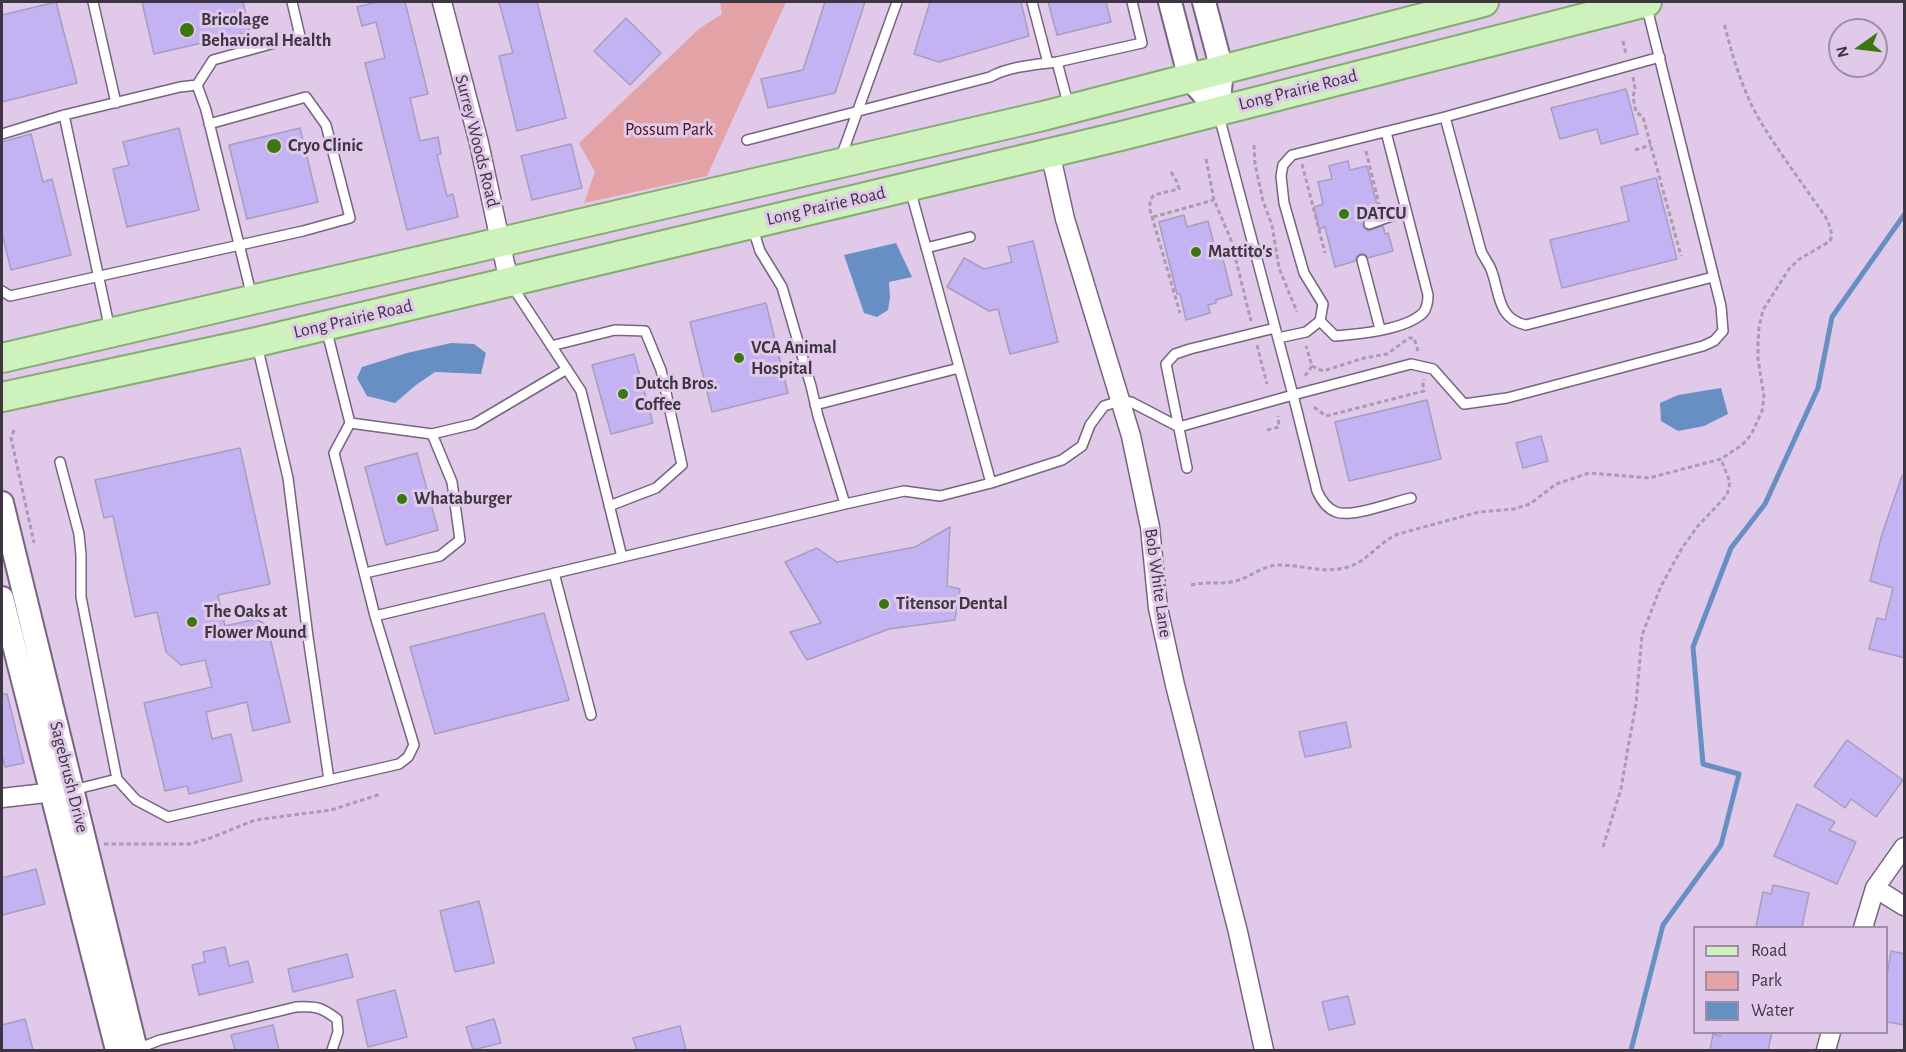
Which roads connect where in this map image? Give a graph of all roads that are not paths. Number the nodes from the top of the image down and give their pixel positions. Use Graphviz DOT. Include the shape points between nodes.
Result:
graph roads {
  1 [pos="93,2"];
  2 [pos="292,2"];
  3 [pos="442,2"];
  4 [pos="897,2"];
  5 [pos="1032,2"];
  6 [pos="1132,2"];
  7 [pos="1170,2"];
  8 [pos="1204,2"];
  9 [pos="1485,2"];
  10 [pos="1646,2"];
  11 [pos="1660,57"];
  12 [pos="1052,63"];
  13 [pos="1222,70"];
  14 [pos="1190,79"];
  15 [pos="197,85"];
  16 [pos="116,103"];
  17 [pos="1070,109"];
  18 [pos="1218,110"];
  19 [pos="857,112"];
  20 [pos="64,115"];
  21 [pos="1445,117"];
  22 [pos="209,124"];
  23 [pos="1386,132"];
  24 [pos="2,134"];
  25 [pos="747,140"];
  26 [pos="1050,152"];
  27 [pos="838,165"];
  28 [pos="909,186"];
  29 [pos="1406,211"];
  30 [pos="752,224"];
  31 [pos="1369,224"];
  32 [pos="970,237"];
  33 [pos="500,240"];
  34 [pos="239,246"];
  35 [pos="926,248"];
  36 [pos="1362,260"];
  37 [pos="100,276"];
  38 [pos="1713,277"];
  39 [pos="509,282"];
  40 [pos="2,291"];
  41 [pos="252,298"];
  42 [pos="1320,321"];
  43 [pos="326,326"];
  44 [pos="1275,328"];
  45 [pos="1380,329"];
  46 [pos="110,332"];
  47 [pos="1278,338"];
  48 [pos="256,342"];
  49 [pos="551,346"];
  50 [pos="2,358"];
  51 [pos="959,368"];
  52 [pos="567,369"];
  53 [pos="1293,395"];
  54 [pos="2,397"];
  55 [pos="1120,401"];
  56 [pos="815,405"];
  57 [pos="350,423"];
  58 [pos="1179,427"];
  59 [pos="432,434"];
  60 [pos="60,462"];
  61 [pos="1187,468"];
  62 [pos="991,483"];
  63 [pos="1411,498"];
  64 [pos="2,503"];
  65 [pos="845,504"];
  66 [pos="609,506"];
  67 [pos="622,557"];
  68 [pos="365,573"];
  69 [pos="554,573"];
  70 [pos="2,605"];
  71 [pos="375,616"];
  72 [pos="43,676"];
  73 [pos="591,715"];
  74 [pos="117,779"];
  75 [pos="329,780"];
  76 [pos="73,790"];
  77 [pos="51,792"];
  78 [pos="2,798"];
  79 [pos="1905,847"];
  80 [pos="1875,888"];
  81 [pos="1905,906"];
  82 [pos="1863,926"];
  83 [pos="1830,1034"];
  84 [pos="130,1050"];
  85 [pos="332,1050"];
  86 [pos="1264,1050"];
  87 [pos="1826,1050"];
  1 -- 16 [label="lane"];
  2 -- 15 [label="lane" via="300,36 213,60"];
  3 -- 33 [label="street, Surrey Woods Road"];
  4 -- 19 [label="lane"];
  5 -- 12 [label="lane"];
  6 -- 12 [label="lane" via="1142,43"];
  7 -- 14 [label="street"];
  8 -- 13 [label="street"];
  9 -- 13 [label="main road, Long Prairie Road"];
  10 -- 11 [label="lane"];
  10 -- 18 [label="main road, Long Prairie Road"];
  11 -- 21 [label="lane"];
  11 -- 38 [label="lane"];
  12 -- 17 [label="lane"];
  12 -- 19 [label="lane" via="1004,70"];
  13 -- 14 [label="main road, Long Prairie Road"];
  13 -- 18 [label="street"];
  14 -- 17 [label="main road, Long Prairie Road"];
  14 -- 18 [label="street"];
  15 -- 16 [label="lane"];
  15 -- 22 [label="lane"];
  16 -- 20 [label="lane"];
  17 -- 27 [label="main road, Long Prairie Road"];
  18 -- 26 [label="main road, Long Prairie Road"];
  18 -- 44 [label="lane"];
  19 -- 25 [label="lane"];
  19 -- 27 [label="lane"];
  20 -- 24 [label="lane"];
  20 -- 37 [label="lane"];
  21 -- 23 [label="lane"];
  21 -- 38 [label="lane" via="1481,251 1491,268 1502,308 1513,321 1526,325"];
  22 -- 34 [label="lane"];
  22 -- 34 [label="lane" via="306,97 326,125 350,218"];
  23 -- 29 [label="lane"];
  23 -- 42 [label="lane" via="1292,155 1283,165 1284,203 1304,273 1323,304"];
  26 -- 28 [label="main road, Long Prairie Road"];
  26 -- 55 [label="street, Bob White Lane" via="1068,230"];
  27 -- 33 [label="main road, Long Prairie Road"];
  28 -- 30 [label="main road, Long Prairie Road"];
  28 -- 35 [label="lane"];
  29 -- 31 [label="lane"];
  29 -- 45 [label="lane" via="1427,304 1424,312 1408,322"];
  30 -- 39 [label="main road, Long Prairie Road"];
  30 -- 56 [label="lane" via="759,251 782,287"];
  32 -- 35 [label="lane"];
  33 -- 39 [label="street, Surrey Woods Road"];
  33 -- 41 [label="main road, Long Prairie Road"];
  34 -- 37 [label="lane"];
  34 -- 41 [label="lane"];
  35 -- 51 [label="lane"];
  36 -- 45 [label="lane"];
  37 -- 40 [label="lane" via="10,296"];
  37 -- 46 [label="lane"];
  38 -- 53 [label="lane" via="1723,331 1703,346 1507,398 1464,404 1433,369 1411,364"];
  39 -- 43 [label="main road, Long Prairie Road"];
  39 -- 49 [label="lane"];
  41 -- 46 [label="main road, Long Prairie Road"];
  42 -- 45 [label="lane" via="1335,336"];
  42 -- 47 [label="lane" via="1306,332"];
  43 -- 48 [label="main road, Long Prairie Road"];
  43 -- 57 [label="lane"];
  44 -- 47 [label="lane"];
  44 -- 58 [label="lane" via="1175,354 1166,364"];
  46 -- 50 [label="main road, Long Prairie Road"];
  47 -- 53 [label="lane"];
  48 -- 54 [label="main road, Long Prairie Road"];
  48 -- 75 [label="lane" via="288,478"];
  49 -- 52 [label="lane"];
  49 -- 66 [label="lane" via="615,330 645,331 661,370 682,465 656,488"];
  51 -- 56 [label="lane"];
  51 -- 62 [label="lane"];
  52 -- 59 [label="lane" via="474,424"];
  52 -- 66 [label="lane" via="581,390"];
  53 -- 58 [label="lane"];
  53 -- 63 [label="lane" via="1323,503 1335,512 1349,514"];
  55 -- 58 [label="lane" via="1131,402"];
  55 -- 62 [label="lane" via="1104,405 1082,446 1062,460"];
  55 -- 86 [label="street, Bob White Lane" via="1150,527 1160,619"];
  56 -- 65 [label="lane"];
  57 -- 59 [label="lane"];
  57 -- 68 [label="lane" via="334,453"];
  58 -- 61 [label="lane"];
  59 -- 68 [label="lane" via="452,482 460,540 440,556"];
  60 -- 74 [label="lane" via="79,534 81,597"];
  62 -- 65 [label="lane" via="940,496 904,492"];
  64 -- 72 [label="street, Sagebrush Drive"];
  65 -- 67 [label="lane"];
  66 -- 67 [label="lane"];
  67 -- 69 [label="lane"];
  68 -- 71 [label="lane"];
  69 -- 71 [label="lane"];
  69 -- 73 [label="lane"];
  70 -- 72 [label="street" via="13,607 18,613 36,667"];
  70 -- 77 [label="street, Sagebrush Drive"];
  71 -- 75 [label="lane" via="414,745 399,764"];
  72 -- 76 [label="street, Sagebrush Drive"];
  74 -- 75 [label="lane" via="136,800 168,817"];
  74 -- 76 [label="lane"];
  76 -- 77 [label="street"];
  76 -- 84 [label="street, Sagebrush Drive"];
  77 -- 78 [label="street"];
  77 -- 84 [label="street, Sagebrush Drive"];
  79 -- 80 [label="street"];
  80 -- 81 [label="street"];
  80 -- 82 [label="street"];
  83 -- 87 [label="street"];
  84 -- 85 [label="lane" via="312,1006 337,1019 338,1032"];
}
